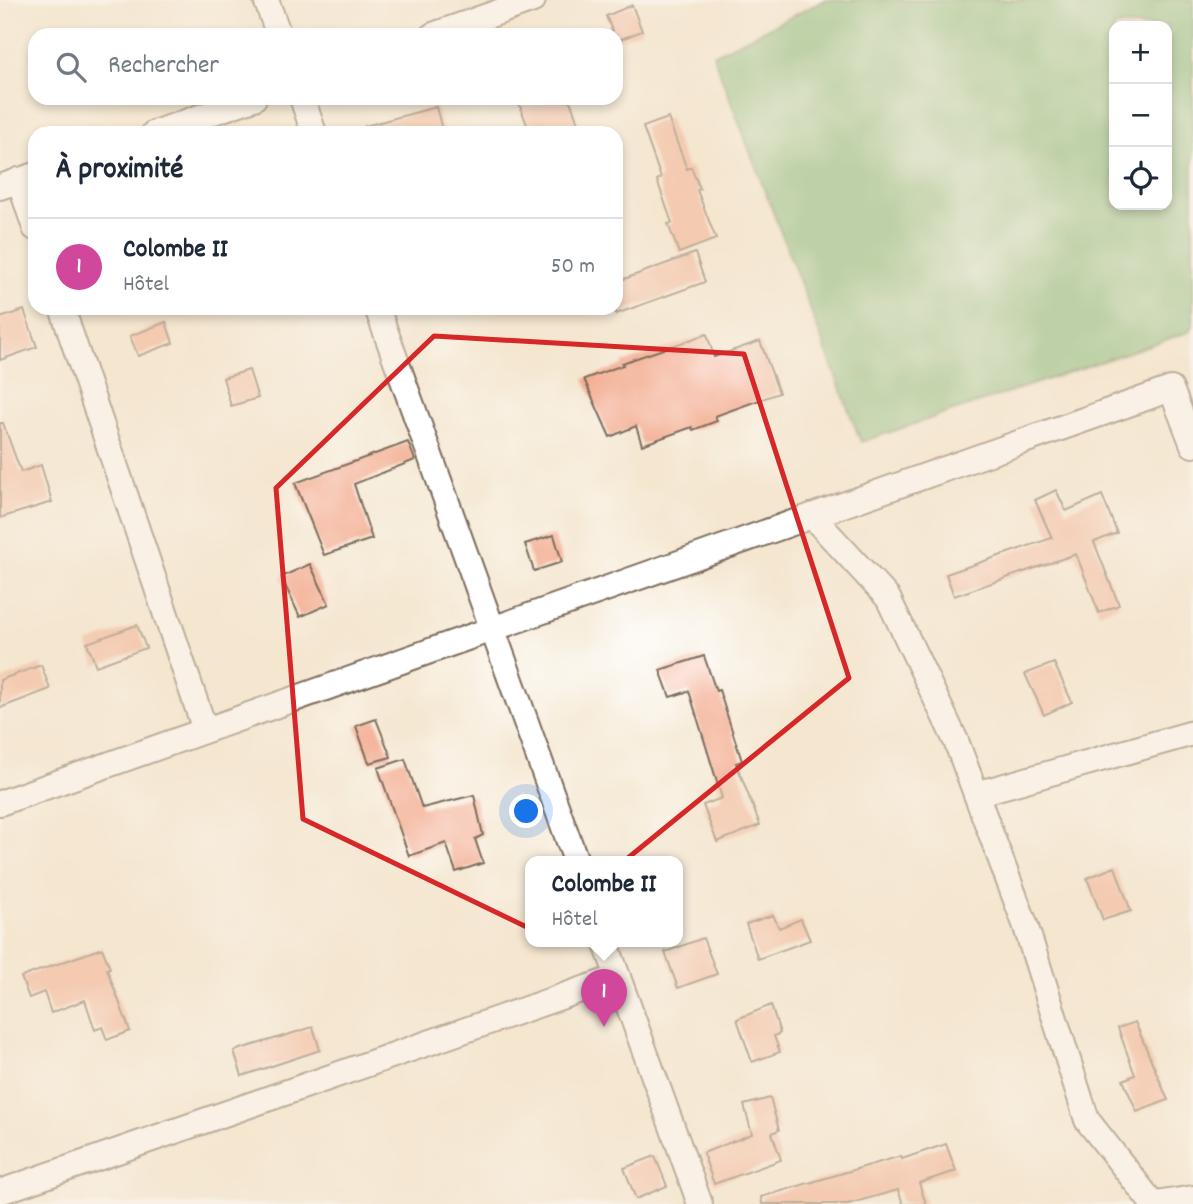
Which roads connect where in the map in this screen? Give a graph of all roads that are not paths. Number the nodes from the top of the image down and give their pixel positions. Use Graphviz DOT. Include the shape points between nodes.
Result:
graph roads {
  1 [pos="267,0"];
  2 [pos="533,0"];
  3 [pos="277,28"];
  4 [pos="453,28"];
  5 [pos="234,105"];
  6 [pos="304,105"];
  7 [pos="174,126"];
  8 [pos="312,126"];
  9 [pos="18,180"];
  10 [pos="28,208"];
  11 [pos="64,315"];
  12 [pos="380,315"];
  13 [pos="1193,445"];
  14 [pos="812,516"];
  15 [pos="493,628"];
  16 [pos="205,730"];
  17 [pos="1193,733"];
  18 [pos="975,794"];
  19 [pos="0,803"];
  20 [pos="574,856"];
  21 [pos="607,947"];
  22 [pos="618,977"];
  23 [pos="0,1192"];
  24 [pos="1193,1198"];
  25 [pos="700,1204"];
  26 [pos="1154,1204"];
  1 -- 3 [label="street"];
  2 -- 4 [label="street"];
  5 -- 7 [label="street"];
  6 -- 8 [label="street"];
  9 -- 10 [label="street"];
  11 -- 16 [label="street"];
  12 -- 15 [label="street"];
  13 -- 14 [label="street" via="1171,389"];
  14 -- 15 [label="street"];
  14 -- 18 [label="street" via="888,598 956,741"];
  15 -- 16 [label="street"];
  15 -- 20 [label="street"];
  16 -- 19 [label="street"];
  17 -- 18 [label="street"];
  18 -- 26 [label="street" via="1025,925 1087,1120"];
  21 -- 22 [label="street"];
  22 -- 23 [label="street"];
  22 -- 25 [label="street"];
  24 -- 26 [label="street"];
}
